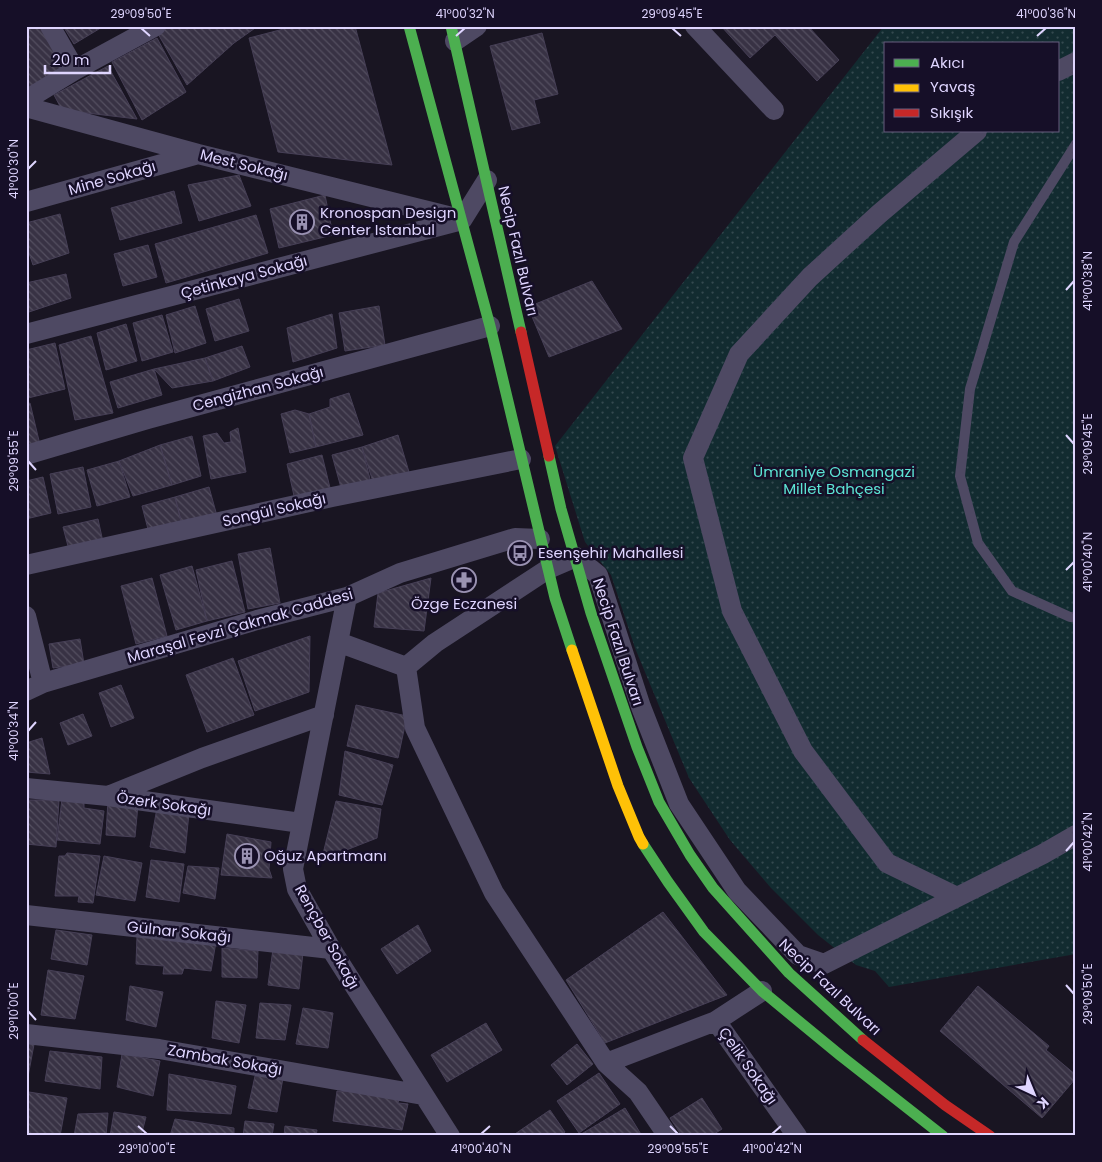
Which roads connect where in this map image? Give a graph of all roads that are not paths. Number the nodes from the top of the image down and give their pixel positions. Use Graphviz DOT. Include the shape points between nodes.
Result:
graph roads {
  1 [pos="50,26"];
  2 [pos="156,26"];
  3 [pos="409,26"];
  4 [pos="477,26"];
  5 [pos="695,26"];
  6 [pos="453,34"];
  7 [pos="1076,62"];
  8 [pos="75,70"];
  9 [pos="1060,70"];
  10 [pos="26,100"];
  11 [pos="26,107"];
  12 [pos="774,110"];
  13 [pos="976,132"];
  14 [pos="1076,144"];
  15 [pos="198,154"];
  16 [pos="487,180"];
  17 [pos="26,202"];
  18 [pos="462,220"];
  19 [pos="490,326"];
  20 [pos="26,334"];
  21 [pos="26,455"];
  22 [pos="522,458"];
  23 [pos="540,539"];
  24 [pos="576,558"];
  25 [pos="26,565"];
  26 [pos="548,569"];
  27 [pos="347,597"];
  28 [pos="26,616"];
  29 [pos="1076,617"];
  30 [pos="338,642"];
  31 [pos="406,667"];
  32 [pos="35,687"];
  33 [pos="324,715"];
  34 [pos="26,788"];
  35 [pos="108,796"];
  36 [pos="301,823"];
  37 [pos="1076,835"];
  38 [pos="955,896"];
  39 [pos="26,915"];
  40 [pos="331,950"];
  41 [pos="762,991"];
  42 [pos="716,1021"];
  43 [pos="26,1034"];
  44 [pos="606,1063"];
  45 [pos="423,1094"];
  46 [pos="450,1136"];
  47 [pos="668,1136"];
  48 [pos="797,1136"];
  49 [pos="943,1136"];
  50 [pos="990,1136"];
  1 -- 8 [label="street"];
  2 -- 8 [label="street"];
  3 -- 18 [label="main road"];
  4 -- 6 [label="street"];
  5 -- 12 [label="street"];
  6 -- 16 [label="main road, Necip Fazıl Bulvarı"];
  7 -- 9 [label="street"];
  8 -- 10 [label="street"];
  11 -- 15 [label="street, Mest Sokağı"];
  13 -- 38 [label="street" via="810,277 739,354 693,458 732,612 803,751 886,863"];
  14 -- 29 [label="lane" via="1014,242 970,389 960,476 978,543 1012,591"];
  15 -- 17 [label="street, Mine Sokağı"];
  15 -- 18 [label="street, Mest Sokağı"];
  16 -- 18 [label="street"];
  16 -- 24 [label="main road, Necip Fazıl Bulvarı" via="561,509"];
  18 -- 19 [label="main road"];
  18 -- 20 [label="street, Çetinkaya Sokağı"];
  19 -- 21 [label="street, Cengizhan Sokağı"];
  19 -- 22 [label="main road"];
  22 -- 23 [label="main road"];
  22 -- 25 [label="street, Songül Sokağı"];
  23 -- 26 [label="main road"];
  23 -- 27 [label="street, Maraşal Fevzi Çakmak Caddesi" via="515,538 400,573"];
  24 -- 26 [label="street"];
  24 -- 38 [label="street" via="597,574 641,707 679,804 736,891 798,955 824,964"];
  24 -- 50 [label="main road, Necip Fazıl Bulvarı" via="594,622 659,802 713,888 789,973 856,1034 945,1105"];
  26 -- 31 [label="street" via="435,643"];
  26 -- 41 [label="main road" via="615,776 639,837 704,932"];
  27 -- 30 [label="street, Rençber Sokağı"];
  27 -- 32 [label="street, Maraşal Fevzi Çakmak Caddesi" via="257,620"];
  28 -- 32 [label="street"];
  30 -- 31 [label="street"];
  30 -- 33 [label="street, Rençber Sokağı"];
  31 -- 44 [label="street" via="416,728 494,893"];
  33 -- 35 [label="street" via="202,758"];
  33 -- 36 [label="street, Rençber Sokağı"];
  34 -- 35 [label="street, Özerk Sokağı"];
  35 -- 36 [label="street, Özerk Sokağı"];
  36 -- 40 [label="street, Rençber Sokağı" via="293,869 297,889"];
  37 -- 38 [label="street"];
  39 -- 40 [label="street, Gülnar Sokağı"];
  40 -- 45 [label="street, Rençber Sokağı"];
  41 -- 42 [label="street, Çelik Sokağı"];
  41 -- 49 [label="main road"];
  42 -- 44 [label="street, Çelik Sokağı"];
  42 -- 48 [label="street, Çelik Sokağı"];
  43 -- 45 [label="street, Zambak Sokağı" via="159,1049"];
  44 -- 47 [label="street" via="638,1092"];
  45 -- 46 [label="street, Rençber Sokağı"];
}
